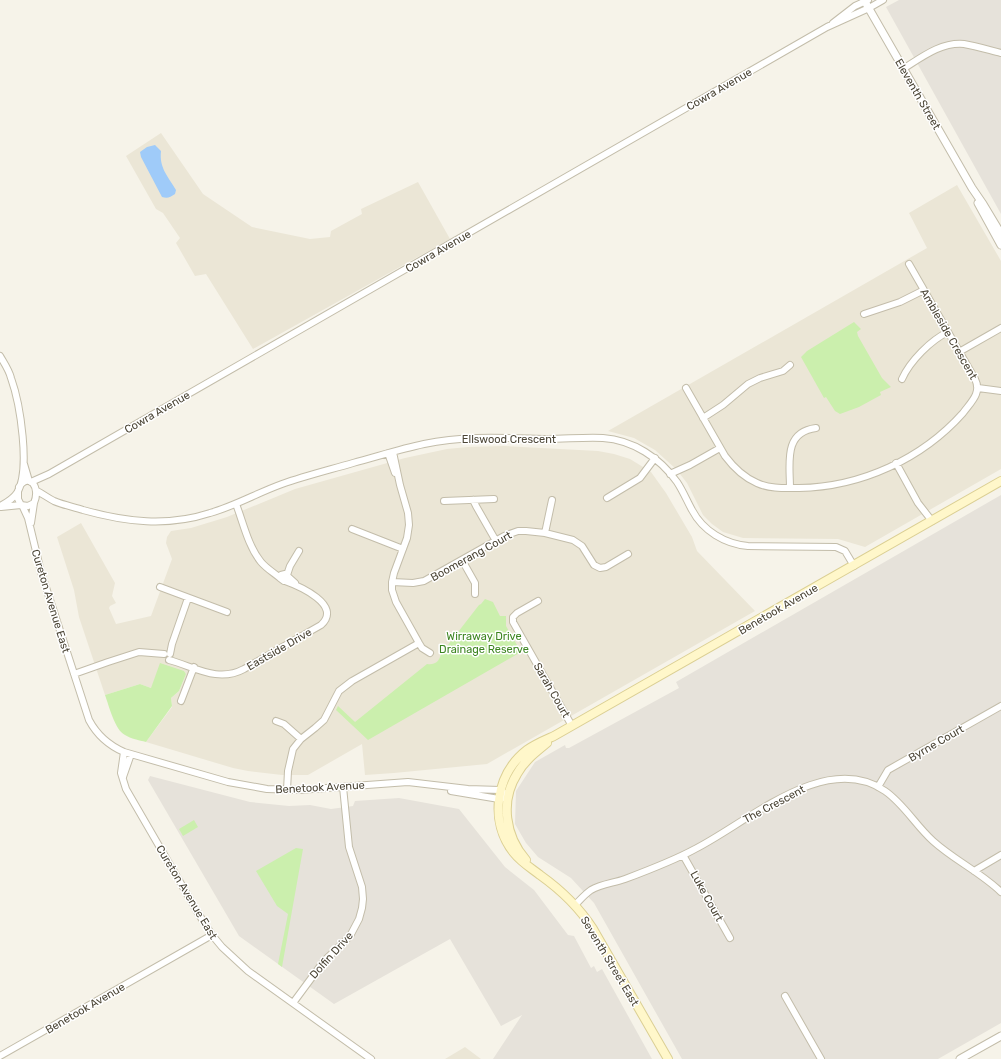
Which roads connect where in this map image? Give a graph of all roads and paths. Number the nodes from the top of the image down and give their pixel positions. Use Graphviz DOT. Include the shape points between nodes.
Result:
graph roads {
  1 [pos="866,0"];
  2 [pos="883,0"];
  3 [pos="869,8"];
  4 [pos="827,27"];
  5 [pos="1001,53"];
  6 [pos="903,69"];
  7 [pos="972,188"];
  8 [pos="1001,234"];
  9 [pos="1001,245"];
  10 [pos="909,264"];
  11 [pos="924,290"];
  12 [pos="864,314"];
  13 [pos="1001,328"];
  14 [pos="948,332"];
  15 [pos="959,352"];
  16 [pos="0,356"];
  17 [pos="790,365"];
  18 [pos="902,379"];
  19 [pos="686,388"];
  20 [pos="978,388"];
  21 [pos="1001,391"];
  22 [pos="703,418"];
  23 [pos="816,428"];
  24 [pos="720,448"];
  25 [pos="391,452"];
  26 [pos="655,458"];
  27 [pos="24,462"];
  28 [pos="896,463"];
  29 [pos="49,474"];
  30 [pos="672,476"];
  31 [pos="30,481"];
  32 [pos="1001,481"];
  33 [pos="790,488"];
  34 [pos="19,489"];
  35 [pos="37,490"];
  36 [pos="607,498"];
  37 [pos="494,499"];
  38 [pos="53,500"];
  39 [pos="474,500"];
  40 [pos="552,500"];
  41 [pos="444,501"];
  42 [pos="34,503"];
  43 [pos="234,504"];
  44 [pos="22,505"];
  45 [pos="0,506"];
  46 [pos="930,522"];
  47 [pos="30,527"];
  48 [pos="352,529"];
  49 [pos="545,533"];
  50 [pos="496,541"];
  51 [pos="403,549"];
  52 [pos="299,551"];
  53 [pos="628,554"];
  54 [pos="462,560"];
  55 [pos="854,566"];
  56 [pos="285,576"];
  57 [pos="392,582"];
  58 [pos="160,587"];
  59 [pos="476,594"];
  60 [pos="188,598"];
  61 [pos="538,601"];
  62 [pos="227,612"];
  63 [pos="419,642"];
  64 [pos="430,653"];
  65 [pos="167,656"];
  66 [pos="194,667"];
  67 [pos="74,673"];
  68 [pos="181,701"];
  69 [pos="1001,706"];
  70 [pos="276,721"];
  71 [pos="572,726"];
  72 [pos="554,736"];
  73 [pos="301,738"];
  74 [pos="124,752"];
  75 [pos="131,754"];
  76 [pos="122,778"];
  77 [pos="343,787"];
  78 [pos="878,787"];
  79 [pos="289,790"];
  80 [pos="499,795"];
  81 [pos="508,796"];
  82 [pos="683,855"];
  83 [pos="1001,855"];
  84 [pos="974,871"];
  85 [pos="539,874"];
  86 [pos="1001,892"];
  87 [pos="575,905"];
  88 [pos="212,935"];
  89 [pos="730,938"];
  90 [pos="786,996"];
  91 [pos="293,1003"];
  92 [pos="1001,1036"];
  93 [pos="0,1056"];
  94 [pos="371,1059"];
  95 [pos="668,1059"];
  96 [pos="821,1059"];
  97 [pos="960,1059"];
  1 -- 3 [label="street, Eleventh Street"];
  1 -- 4 [label="street, Cowra Avenue"];
  2 -- 3 [label="street, Cowra Avenue"];
  3 -- 4 [label="street, Cowra Avenue"];
  3 -- 6 [label="street, Eleventh Street"];
  4 -- 29 [label="street, Cowra Avenue"];
  5 -- 6 [label="street" via="966,45 949,45 936,49"];
  6 -- 7 [label="street, Eleventh Street"];
  7 -- 8 [label="street, Eleventh Street"];
  7 -- 9 [label="street, Eleventh Street" via="984,216"];
  10 -- 11 [label="street, Ambleside Crescent"];
  11 -- 12 [label="street"];
  11 -- 14 [label="street, Ambleside Crescent"];
  13 -- 15 [label="street"];
  14 -- 15 [label="street, Ambleside Crescent"];
  14 -- 18 [label="street" via="925,348"];
  15 -- 20 [label="street, Ambleside Crescent"];
  16 -- 27 [label="street" via="16,394"];
  17 -- 22 [label="street" via="783,371 748,384"];
  19 -- 22 [label="street, Ambleside Crescent"];
  20 -- 21 [label="street"];
  20 -- 28 [label="street, Ambleside Crescent" via="971,403 946,429 920,450"];
  22 -- 24 [label="street, Ambleside Crescent"];
  23 -- 33 [label="street" via="803,432 793,442 790,456"];
  24 -- 30 [label="street"];
  24 -- 33 [label="street, Ambleside Crescent" via="731,464 744,476 763,485"];
  25 -- 26 [label="street, Ellswood Crescent" via="433,442 470,438 602,438 632,445"];
  25 -- 43 [label="street, Ellswood Crescent" via="289,482"];
  25 -- 51 [label="street" via="408,513 409,525"];
  26 -- 30 [label="street, Ellswood Crescent"];
  26 -- 36 [label="street" via="640,478"];
  27 -- 31 [label="street"];
  27 -- 34 [label="street"];
  28 -- 33 [label="street, Ambleside Crescent" via="845,483"];
  28 -- 46 [label="street"];
  29 -- 31 [label="street"];
  29 -- 35 [label="street"];
  30 -- 55 [label="street, Ellswood Crescent" via="696,518 709,531 724,540 748,546 836,547 845,551"];
  31 -- 34 [label="street" via="23,483"];
  31 -- 35 [label="street"];
  32 -- 46 [label="main road, Benetook Avenue"];
  34 -- 44 [label="street" via="18,499"];
  34 -- 45 [label="street" via="10,500"];
  35 -- 38 [label="street, Ellswood Crescent"];
  35 -- 42 [label="street"];
  37 -- 39 [label="street"];
  38 -- 42 [label="street, Ellswood Crescent"];
  38 -- 43 [label="street, Ellswood Crescent" via="107,516 144,522 185,520"];
  39 -- 41 [label="street"];
  39 -- 50 [label="street"];
  40 -- 49 [label="street"];
  42 -- 44 [label="street" via="30,506"];
  42 -- 47 [label="street"];
  43 -- 56 [label="street, Eastside Drive" via="258,558 266,567"];
  44 -- 45 [label="street"];
  44 -- 47 [label="street, Cureton Avenue East"];
  46 -- 55 [label="main road, Benetook Avenue"];
  47 -- 67 [label="street, Cureton Avenue East"];
  48 -- 51 [label="street"];
  49 -- 50 [label="street, Boomerang Court" via="518,531"];
  49 -- 53 [label="street, Boomerang Court" via="577,542 598,568 606,567"];
  50 -- 54 [label="street, Boomerang Court"];
  51 -- 57 [label="street"];
  52 -- 56 [label="street"];
  54 -- 57 [label="street, Boomerang Court" via="424,581"];
  54 -- 59 [label="street" via="475,583"];
  55 -- 71 [label="main road, Benetook Avenue"];
  56 -- 66 [label="street, Eastside Drive" via="318,598 326,610 326,618 321,625 231,674 212,674"];
  57 -- 63 [label="street" via="396,602"];
  58 -- 60 [label="street"];
  60 -- 62 [label="street"];
  60 -- 65 [label="street"];
  61 -- 71 [label="street, Sarah Court" via="517,613 513,617 513,622"];
  63 -- 64 [label="street" via="422,648"];
  63 -- 73 [label="street" via="343,687 324,720"];
  65 -- 66 [label="street, Eastside Drive"];
  65 -- 67 [label="street, Eastside Drive" via="139,652"];
  66 -- 68 [label="street"];
  67 -- 74 [label="street, Cureton Avenue East" via="89,720 96,732"];
  69 -- 78 [label="street, Byrne Court" via="888,770"];
  70 -- 73 [label="street" via="284,724"];
  71 -- 72 [label="main road, Benetook Avenue"];
  72 -- 80 [label="main road, Benetook Avenue" via="520,756 508,771"];
  72 -- 81 [label="main road, Benetook Avenue" via="524,764 514,778"];
  73 -- 79 [label="street" via="290,759"];
  74 -- 75 [label="street, Cureton Avenue East"];
  74 -- 76 [label="street, Cureton Avenue East"];
  75 -- 76 [label="street"];
  75 -- 79 [label="street, Benetook Avenue" via="239,785"];
  76 -- 88 [label="street, Cureton Avenue East" via="133,802"];
  77 -- 79 [label="street, Benetook Avenue"];
  77 -- 80 [label="street, Benetook Avenue" via="418,783 475,795"];
  77 -- 91 [label="street, Dolfin Drive" via="349,847 362,887 362,908 350,936 324,961"];
  78 -- 82 [label="street, The Crescent" via="842,779 806,786"];
  78 -- 84 [label="street, The Crescent" via="892,797 932,840"];
  80 -- 81 [label="street, Benetook Avenue"];
  80 -- 85 [label="main road, Seventh Street East" via="499,819 504,838 515,855"];
  81 -- 85 [label="main road, Seventh Street East" via="507,817 512,838"];
  82 -- 87 [label="street, The Crescent" via="594,889"];
  82 -- 89 [label="street, Luke Court"];
  83 -- 84 [label="street"];
  84 -- 86 [label="street, The Crescent"];
  85 -- 87 [label="main road, Seventh Street East"];
  87 -- 95 [label="main road, Seventh Street East" via="593,929"];
  88 -- 91 [label="street, Cureton Avenue East" via="238,962"];
  88 -- 93 [label="street, Benetook Avenue"];
  90 -- 96 [label="street"];
  91 -- 94 [label="street, Cureton Avenue East"];
  92 -- 97 [label="street"];
}
